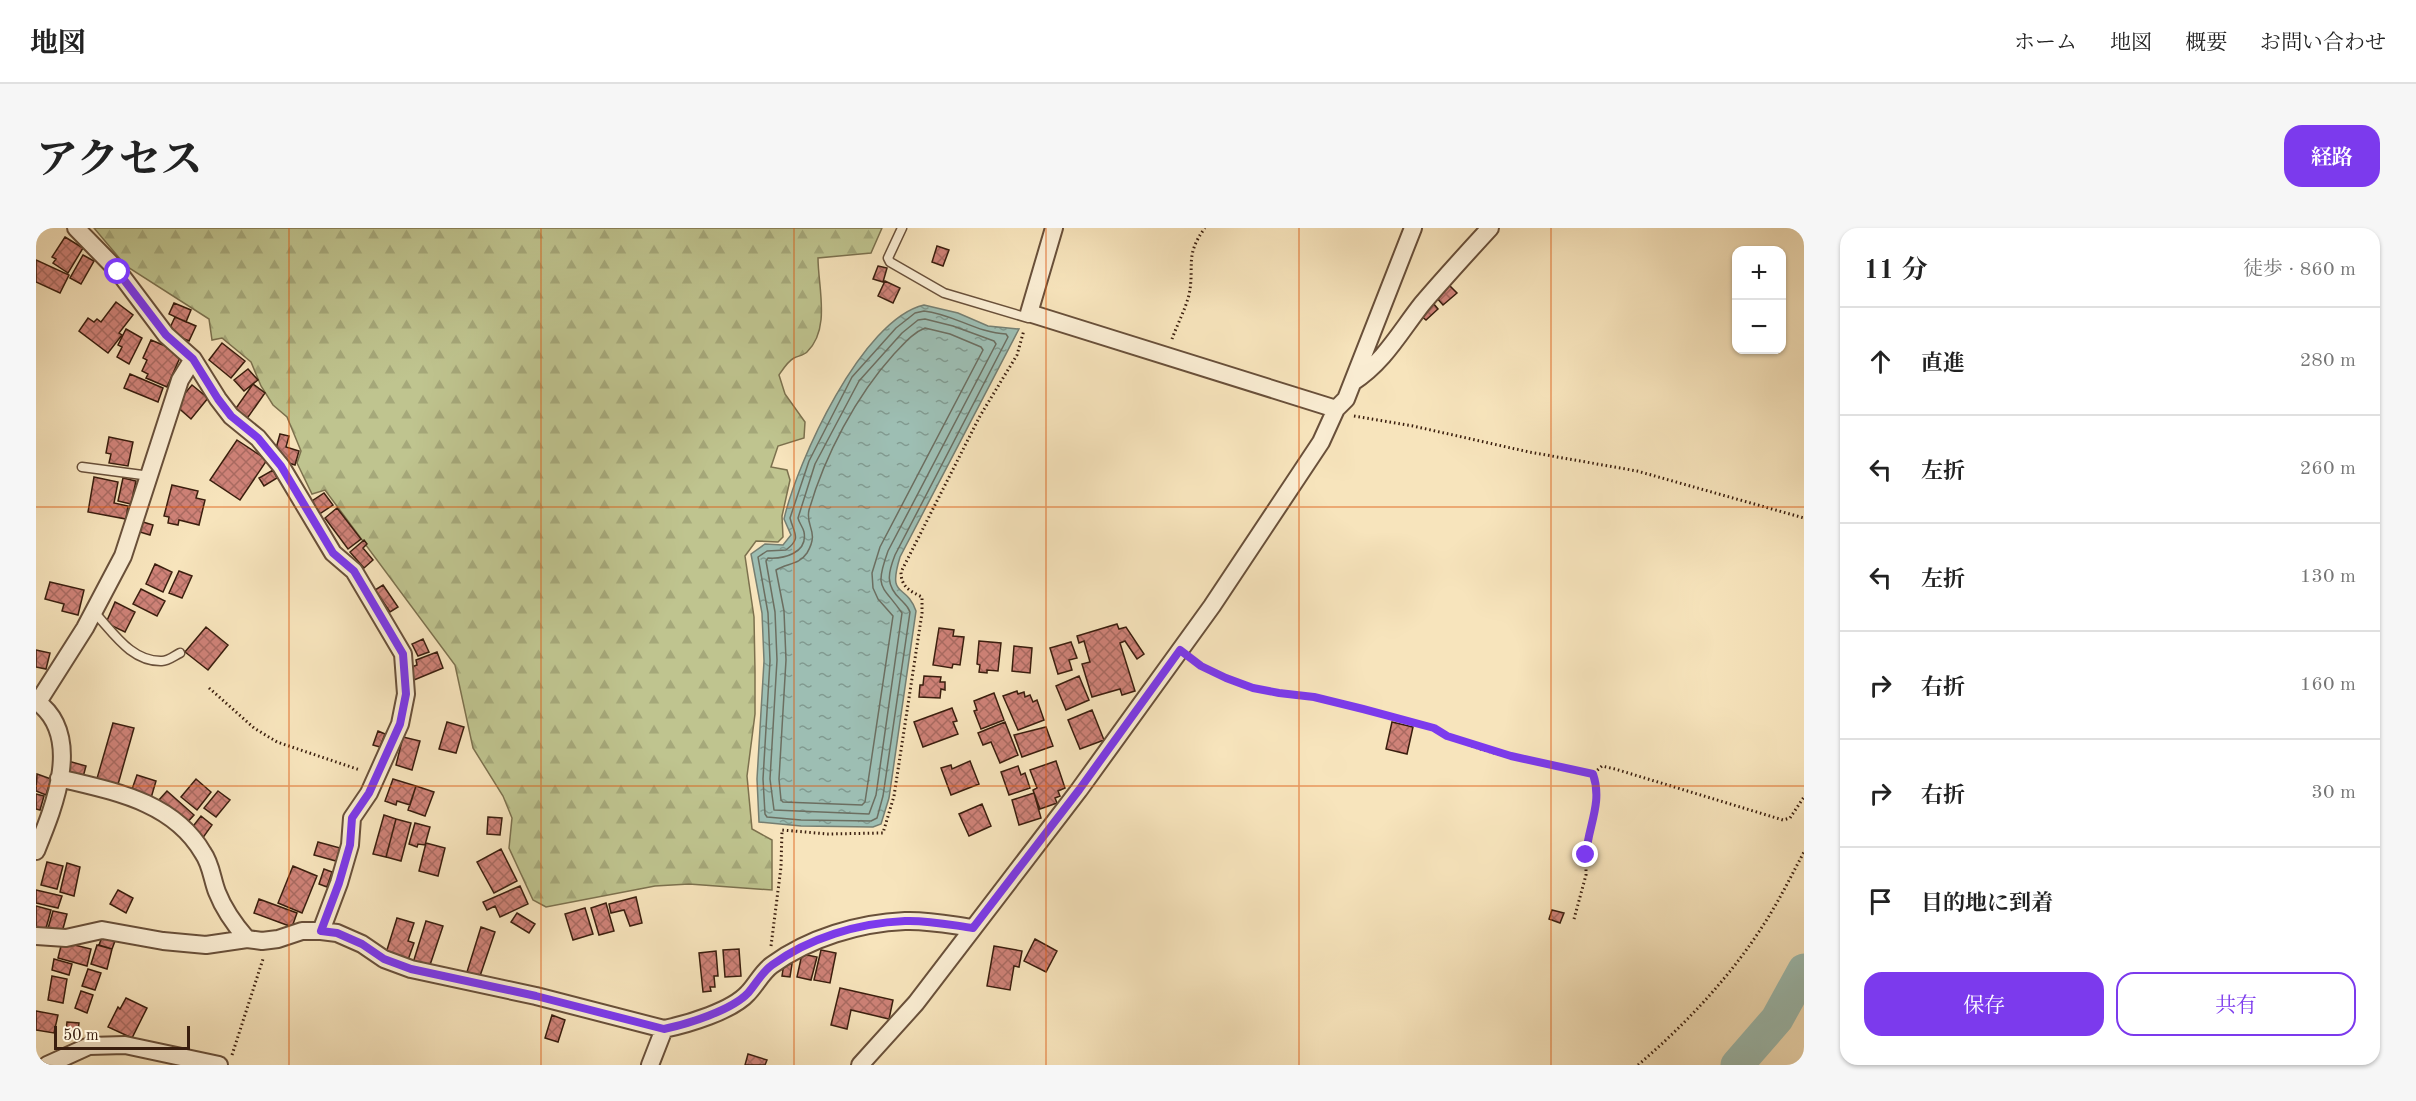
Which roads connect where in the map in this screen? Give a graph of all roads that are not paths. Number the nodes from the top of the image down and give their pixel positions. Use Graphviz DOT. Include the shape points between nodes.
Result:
graph roads {
  1 [pos="76,228"];
  2 [pos="902,228"];
  3 [pos="1054,228"];
  4 [pos="1413,228"];
  5 [pos="1490,228"];
  6 [pos="1028,318"];
  7 [pos="193,359"];
  8 [pos="1353,382"];
  9 [pos="1336,409"];
  10 [pos="82,467"];
  11 [pos="150,476"];
  12 [pos="94,612"];
  13 [pos="180,653"];
  14 [pos="37,701"];
  15 [pos="59,778"];
  16 [pos="36,851"];
  17 [pos="973,928"];
  18 [pos="321,931"];
  19 [pos="36,936"];
  20 [pos="247,939"];
  21 [pos="664,1029"];
  22 [pos="48,1065"];
  23 [pos="219,1065"];
  24 [pos="650,1065"];
  25 [pos="860,1065"];
  1 -- 7 [label="street" via="118,272 166,335"];
  2 -- 6 [label="lane" via="888,258 890,262 944,293"];
  3 -- 9 [label="street" via="1029,313"];
  4 -- 8 [label="street"];
  5 -- 8 [label="street" via="1422,304 1389,350"];
  7 -- 11 [label="street" via="180,380"];
  7 -- 18 [label="street" via="231,416 258,438 281,466 333,553 358,578 403,654 406,694 400,724 369,793 352,818 350,845"];
  8 -- 9 [label="street" via="1346,399"];
  9 -- 17 [label="street" via="1321,442 1212,606"];
  10 -- 11 [label="lane"];
  11 -- 12 [label="street" via="123,556"];
  12 -- 13 [label="lane" via="131,652 141,657 164,661"];
  12 -- 14 [label="street"];
  14 -- 15 [label="street" via="59,729"];
  15 -- 16 [label="street"];
  15 -- 20 [label="street" via="117,792 156,807 173,820 204,853 230,920"];
  17 -- 21 [label="street" via="904,921 838,932 801,947 769,967 747,995 737,1001 700,1019"];
  17 -- 25 [label="street" via="916,1003"];
  18 -- 20 [label="street" via="302,931 269,940"];
  18 -- 21 [label="street" via="337,933 411,969"];
  19 -- 20 [label="street" via="66,938 102,930 206,945"];
  21 -- 24 [label="street"];
  22 -- 23 [label="street" via="89,1046 125,1045"];
}
